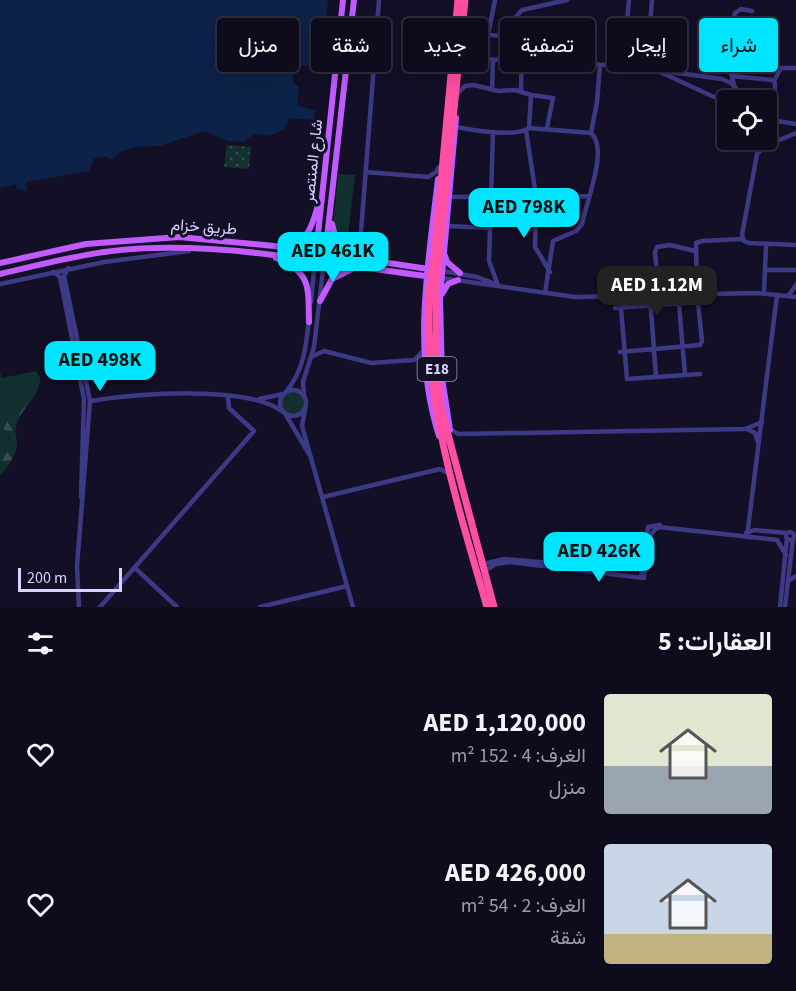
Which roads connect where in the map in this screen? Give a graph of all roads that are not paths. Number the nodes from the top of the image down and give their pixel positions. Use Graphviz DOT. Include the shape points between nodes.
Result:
graph roads {
  1 [pos="343,0"];
  2 [pos="354,0"];
  3 [pos="379,0"];
  4 [pos="458,0"];
  5 [pos="465,0"];
  6 [pos="495,0"];
  7 [pos="567,0"];
  8 [pos="629,0"];
  9 [pos="652,0"];
  10 [pos="752,11"];
  11 [pos="463,18"];
  12 [pos="515,18"];
  13 [pos="627,18"];
  14 [pos="651,18"];
  15 [pos="488,35"];
  16 [pos="500,36"];
  17 [pos="500,58"];
  18 [pos="488,59"];
  19 [pos="493,60"];
  20 [pos="595,64"];
  21 [pos="600,65"];
  22 [pos="607,65"];
  23 [pos="796,68"];
  24 [pos="459,72"];
  25 [pos="521,72"];
  26 [pos="660,72"];
  27 [pos="669,72"];
  28 [pos="732,76"];
  29 [pos="458,80"];
  30 [pos="774,81"];
  31 [pos="465,86"];
  32 [pos="735,88"];
  33 [pos="492,90"];
  34 [pos="777,90"];
  35 [pos="520,91"];
  36 [pos="531,95"];
  37 [pos="454,97"];
  38 [pos="717,97"];
  39 [pos="777,120"];
  40 [pos="796,124"];
  41 [pos="456,127"];
  42 [pos="528,129"];
  43 [pos="547,129"];
  44 [pos="493,132"];
  45 [pos="796,133"];
  46 [pos="591,134"];
  47 [pos="439,167"];
  48 [pos="366,172"];
  49 [pos="323,184"];
  50 [pos="451,196"];
  51 [pos="536,196"];
  52 [pos="588,196"];
  53 [pos="492,197"];
  54 [pos="330,212"];
  55 [pos="448,226"];
  56 [pos="490,228"];
  57 [pos="182,237"];
  58 [pos="742,239"];
  59 [pos="796,245"];
  60 [pos="274,246"];
  61 [pos="766,246"];
  62 [pos="156,248"];
  63 [pos="201,249"];
  64 [pos="695,251"];
  65 [pos="316,252"];
  66 [pos="325,254"];
  67 [pos="270,255"];
  68 [pos="437,255"];
  69 [pos="357,258"];
  70 [pos="315,260"];
  71 [pos="324,262"];
  72 [pos="0,263"];
  73 [pos="409,266"];
  74 [pos="357,267"];
  75 [pos="68,268"];
  76 [pos="428,268"];
  77 [pos="765,270"];
  78 [pos="796,270"];
  79 [pos="53,272"];
  80 [pos="550,272"];
  81 [pos="405,273"];
  82 [pos="0,274"];
  83 [pos="442,274"];
  84 [pos="427,276"];
  85 [pos="459,277"];
  86 [pos="0,284"];
  87 [pos="796,285"];
  88 [pos="499,286"];
  89 [pos="431,287"];
  90 [pos="545,293"];
  91 [pos="764,293"];
  92 [pos="698,294"];
  93 [pos="777,295"];
  94 [pos="650,296"];
  95 [pos="658,296"];
  96 [pos="788,296"];
  97 [pos="440,297"];
  98 [pos="796,297"];
  99 [pos="320,301"];
  100 [pos="679,304"];
  101 [pos="651,306"];
  102 [pos="309,322"];
  103 [pos="683,347"];
  104 [pos="655,349"];
  105 [pos="423,351"];
  106 [pos="622,352"];
  107 [pos="311,357"];
  108 [pos="414,360"];
  109 [pos="424,367"];
  110 [pos="700,374"];
  111 [pos="685,375"];
  112 [pos="656,377"];
  113 [pos="285,393"];
  114 [pos="304,395"];
  115 [pos="228,397"];
  116 [pos="253,400"];
  117 [pos="87,402"];
  118 [pos="304,410"];
  119 [pos="284,414"];
  120 [pos="762,422"];
  121 [pos="449,428"];
  122 [pos="745,429"];
  123 [pos="460,434"];
  124 [pos="759,445"];
  125 [pos="452,449"];
  126 [pos="444,451"];
  127 [pos="446,459"];
  128 [pos="315,464"];
  129 [pos="440,469"];
  130 [pos="450,474"];
  131 [pos="323,497"];
  132 [pos="747,535"];
  133 [pos="789,536"];
  134 [pos="786,555"];
  135 [pos="485,567"];
  136 [pos="790,567"];
  137 [pos="135,568"];
  138 [pos="796,575"];
  139 [pos="788,581"];
  140 [pos="347,586"];
  141 [pos="79,607"];
  142 [pos="99,607"];
  143 [pos="177,607"];
  144 [pos="260,607"];
  145 [pos="353,607"];
  146 [pos="487,607"];
  147 [pos="494,607"];
  148 [pos="780,607"];
  149 [pos="785,607"];
  1 -- 49 [label="main road, شارع المنتصر"];
  2 -- 54 [label="main road, شارع المنتصر"];
  3 -- 48 [label="street"];
  4 -- 37 [label="highway, E18"];
  5 -- 11 [label="highway, E18"];
  6 -- 15 [label="street"];
  7 -- 12 [label="street" via="522,10"];
  8 -- 13 [label="street"];
  9 -- 14 [label="street"];
  10 -- 28 [label="street" via="741,9 734,17"];
  15 -- 16 [label="street"];
  17 -- 19 [label="street"];
  18 -- 19 [label="street"];
  19 -- 33 [label="street"];
  20 -- 21 [label="street"];
  21 -- 22 [label="street"];
  21 -- 46 [label="street"];
  23 -- 30 [label="street" via="781,68"];
  24 -- 29 [label="highway, E18"];
  25 -- 35 [label="street"];
  26 -- 38 [label="street"];
  27 -- 32 [label="street" via="711,76"];
  28 -- 30 [label="street"];
  28 -- 32 [label="street"];
  29 -- 31 [label="street"];
  29 -- 37 [label="highway, E18"];
  30 -- 34 [label="street"];
  31 -- 33 [label="street"];
  31 -- 37 [label="street"];
  33 -- 35 [label="street"];
  35 -- 36 [label="street"];
  36 -- 42 [label="street"];
  36 -- 43 [label="street" via="553,98"];
  37 -- 41 [label="main road"];
  37 -- 47 [label="main road"];
  37 -- 68 [label="highway, E18"];
  39 -- 40 [label="street"];
  41 -- 44 [label="street"];
  41 -- 50 [label="main road"];
  42 -- 43 [label="street"];
  42 -- 44 [label="street"];
  42 -- 51 [label="street"];
  43 -- 46 [label="street"];
  44 -- 53 [label="street"];
  45 -- 58 [label="street" via="765,146 757,154"];
  46 -- 52 [label="street" via="596,139 597,167"];
  47 -- 48 [label="street" via="428,177"];
  47 -- 68 [label="main road"];
  48 -- 69 [label="street"];
  49 -- 60 [label="main road" via="313,226 307,235 293,245"];
  49 -- 65 [label="main road, شارع المنتصر"];
  50 -- 53 [label="street"];
  50 -- 55 [label="main road"];
  51 -- 52 [label="street"];
  51 -- 53 [label="street"];
  51 -- 80 [label="street" via="536,251"];
  52 -- 80 [label="street" via="579,228 553,240"];
  53 -- 56 [label="street"];
  54 -- 66 [label="main road, شارع المنتصر"];
  54 -- 69 [label="main road" via="337,243"];
  55 -- 56 [label="street"];
  55 -- 68 [label="main road"];
  56 -- 88 [label="street" via="489,264"];
  57 -- 60 [label="main road, طريق خزام"];
  57 -- 62 [label="main road" via="179,245"];
  57 -- 72 [label="main road, طريق خزام" via="86,244"];
  58 -- 61 [label="street"];
  58 -- 64 [label="street" via="702,240 696,243"];
  59 -- 61 [label="street"];
  60 -- 65 [label="main road, طريق خزام"];
  61 -- 77 [label="street"];
  62 -- 63 [label="main road, طريق خزام"];
  62 -- 82 [label="main road, طريق خزام" via="91,254"];
  63 -- 67 [label="main road, طريق خزام"];
  63 -- 75 [label="street"];
  64 -- 92 [label="street"];
  64 -- 95 [label="street" via="670,244 657,247"];
  65 -- 66 [label="main road, طريق خزام"];
  65 -- 70 [label="main road, شارع المنتصر"];
  66 -- 69 [label="main road, طريق خزام"];
  66 -- 71 [label="main road, شارع المنتصر"];
  67 -- 70 [label="main road, طريق خزام"];
  67 -- 102 [label="main road" via="292,264 304,275"];
  68 -- 73 [label="main road"];
  68 -- 76 [label="main road"];
  68 -- 83 [label="main road"];
  68 -- 85 [label="main road"];
  68 -- 89 [label="highway, E18, bridge"];
  69 -- 73 [label="main road, طريق خزام"];
  70 -- 71 [label="main road, طريق خزام"];
  70 -- 102 [label="street, شارع المنتصر"];
  71 -- 74 [label="main road, طريق خزام"];
  71 -- 99 [label="street, شارع المنتصر"];
  73 -- 76 [label="main road, طريق خزام"];
  74 -- 81 [label="main road, طريق خزام"];
  74 -- 99 [label="main road" via="332,279"];
  75 -- 79 [label="street"];
  75 -- 117 [label="street" via="64,276"];
  76 -- 83 [label="main road, طريق خزام"];
  76 -- 84 [label="main road"];
  77 -- 78 [label="street"];
  77 -- 91 [label="street"];
  79 -- 86 [label="street"];
  79 -- 117 [label="street" via="60,277"];
  80 -- 90 [label="street"];
  81 -- 84 [label="main road, طريق خزام"];
  81 -- 89 [label="main road"];
  83 -- 84 [label="main road, طريق خزام"];
  83 -- 85 [label="street"];
  83 -- 97 [label="main road"];
  84 -- 89 [label="main road"];
  85 -- 88 [label="street"];
  85 -- 97 [label="main road" via="448,284"];
  87 -- 96 [label="street"];
  88 -- 90 [label="street"];
  89 -- 105 [label="main road"];
  89 -- 125 [label="highway, E18" via="438,383"];
  89 -- 126 [label="highway, E18" via="429,357"];
  90 -- 94 [label="street"];
  91 -- 92 [label="street"];
  91 -- 93 [label="street"];
  92 -- 95 [label="street"];
  93 -- 96 [label="street"];
  93 -- 120 [label="street"];
  94 -- 95 [label="street"];
  94 -- 101 [label="street"];
  96 -- 98 [label="street"];
  97 -- 121 [label="main road" via="442,378"];
  99 -- 107 [label="street, شارع المنتصر"];
  100 -- 101 [label="street"];
  100 -- 103 [label="street"];
  100 -- 103 [label="street" via="698,302 702,341 700,345"];
  101 -- 104 [label="street"];
  101 -- 106 [label="street" via="618,308"];
  102 -- 113 [label="street, شارع المنتصر" via="304,358"];
  103 -- 104 [label="street"];
  103 -- 111 [label="street"];
  104 -- 106 [label="street"];
  104 -- 112 [label="street"];
  105 -- 108 [label="street"];
  105 -- 109 [label="main road"];
  106 -- 112 [label="street" via="627,379"];
  107 -- 108 [label="street" via="324,351 366,363"];
  107 -- 114 [label="street, شارع المنتصر" via="303,382"];
  108 -- 109 [label="street"];
  109 -- 126 [label="main road"];
  110 -- 111 [label="street"];
  111 -- 112 [label="street"];
  113 -- 114 [label="street" via="297,390"];
  113 -- 116 [label="street"];
  113 -- 119 [label="street" via="279,404"];
  114 -- 118 [label="street"];
  115 -- 116 [label="street"];
  115 -- 117 [label="street" via="163,393"];
  115 -- 137 [label="street" via="229,408 254,431"];
  116 -- 119 [label="street" via="271,404"];
  117 -- 141 [label="street" via="81,446 76,566"];
  118 -- 119 [label="street" via="298,416"];
  118 -- 128 [label="street" via="302,426"];
  119 -- 128 [label="street"];
  120 -- 122 [label="street"];
  120 -- 124 [label="street"];
  121 -- 123 [label="street"];
  121 -- 125 [label="main road"];
  122 -- 123 [label="street"];
  122 -- 124 [label="street" via="755,433"];
  123 -- 125 [label="street"];
  124 -- 132 [label="street"];
  125 -- 147 [label="highway, E18"];
  126 -- 127 [label="highway, E18"];
  127 -- 129 [label="street"];
  127 -- 130 [label="highway, E18"];
  128 -- 131 [label="street"];
  129 -- 130 [label="street"];
  129 -- 131 [label="street"];
  130 -- 146 [label="highway, E18"];
  131 -- 140 [label="street"];
  132 -- 133 [label="street" via="754,530"];
  132 -- 134 [label="street" via="777,540"];
  132 -- 135 [label="street" via="650,526 642,576 510,562"];
  133 -- 134 [label="street"];
  133 -- 136 [label="street"];
  134 -- 148 [label="street"];
  136 -- 138 [label="street"];
  136 -- 139 [label="street"];
  137 -- 142 [label="street"];
  137 -- 143 [label="street"];
  138 -- 139 [label="street"];
  139 -- 149 [label="street"];
  140 -- 144 [label="street"];
  140 -- 145 [label="street"];
}
